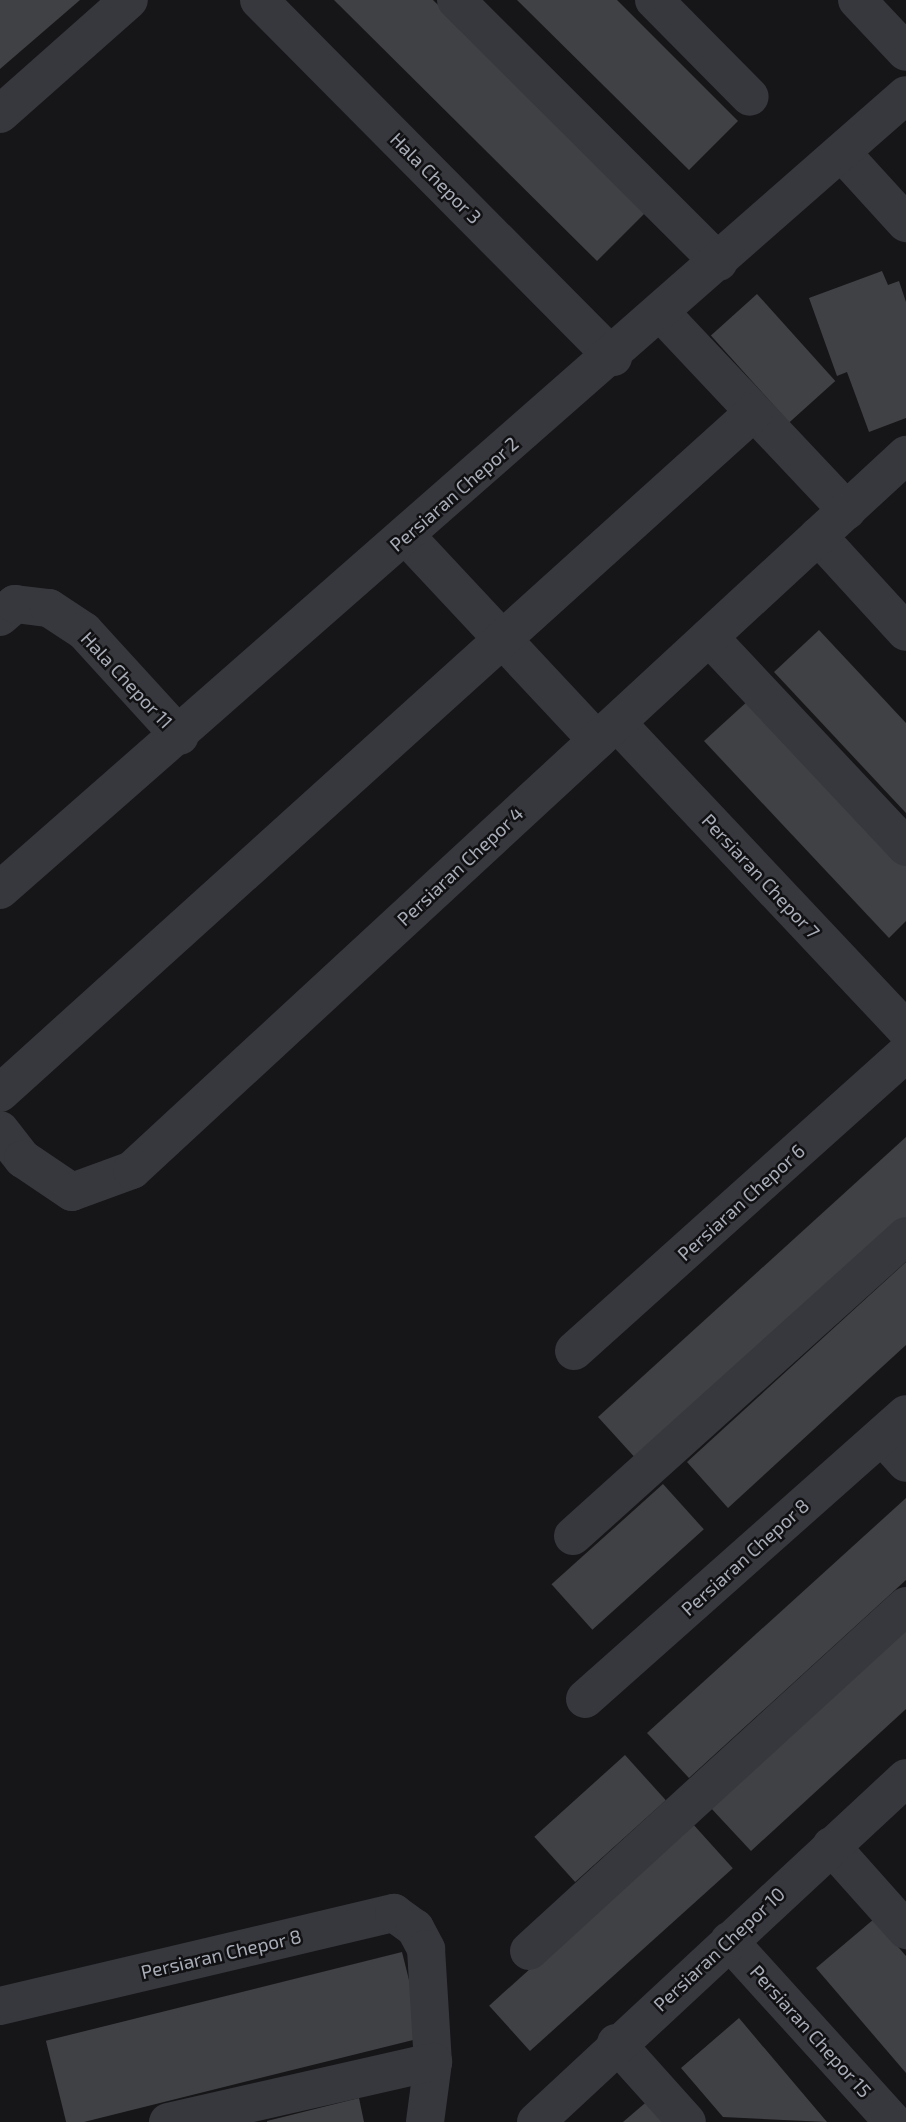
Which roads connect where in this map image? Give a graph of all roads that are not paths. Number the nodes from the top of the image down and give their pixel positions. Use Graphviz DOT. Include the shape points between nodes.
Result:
graph roads {
  1 [pos="129,0"];
  2 [pos="259,0"];
  3 [pos="456,0"];
  4 [pos="654,0"];
  5 [pos="857,0"];
  6 [pos="906,51"];
  7 [pos="906,95"];
  8 [pos="750,97"];
  9 [pos="0,114"];
  10 [pos="842,153"];
  11 [pos="906,223"];
  12 [pos="719,262"];
  13 [pos="662,314"];
  14 [pos="613,357"];
  15 [pos="754,412"];
  16 [pos="906,455"];
  17 [pos="847,510"];
  18 [pos="405,535"];
  19 [pos="818,537"];
  20 [pos="0,617"];
  21 [pos="906,632"];
  22 [pos="709,637"];
  23 [pos="503,639"];
  24 [pos="607,732"];
  25 [pos="180,736"];
  26 [pos="906,847"];
  27 [pos="0,890"];
  28 [pos="906,1030"];
  29 [pos="906,1053"];
  30 [pos="0,1093"];
  31 [pos="0,1130"];
  32 [pos="906,1236"];
  33 [pos="574,1351"];
  34 [pos="898,1438"];
  35 [pos="573,1535"];
  36 [pos="906,1606"];
  37 [pos="585,1699"];
  38 [pos="906,1778"];
  39 [pos="831,1846"];
  40 [pos="906,1930"];
  41 [pos="729,1941"];
  42 [pos="529,1951"];
  43 [pos="0,2006"];
  44 [pos="616,2043"];
  45 [pos="433,2062"];
  46 [pos="168,2122"];
  47 [pos="425,2122"];
  48 [pos="536,2122"];
  49 [pos="687,2122"];
  50 [pos="893,2122"];
  1 -- 9 [label="street"];
  2 -- 14 [label="street, Hala Chepor 3"];
  3 -- 12 [label="street"];
  4 -- 8 [label="street"];
  5 -- 6 [label="street"];
  7 -- 10 [label="street, Persiaran Chepor 2"];
  10 -- 11 [label="street"];
  10 -- 12 [label="street, Persiaran Chepor 2"];
  12 -- 13 [label="street, Persiaran Chepor 2"];
  13 -- 14 [label="street, Persiaran Chepor 2"];
  13 -- 15 [label="street"];
  14 -- 18 [label="street, Persiaran Chepor 2"];
  15 -- 17 [label="street"];
  15 -- 23 [label="street"];
  16 -- 17 [label="street, Persiaran Chepor 4"];
  17 -- 19 [label="street, Persiaran Chepor 4"];
  18 -- 23 [label="street, Persiaran Chepor 7"];
  18 -- 25 [label="street, Persiaran Chepor 2"];
  19 -- 21 [label="street"];
  19 -- 22 [label="street, Persiaran Chepor 4"];
  20 -- 25 [label="street, Hala Chepor 11" via="15,604 49,608 84,631"];
  22 -- 24 [label="street, Persiaran Chepor 4"];
  22 -- 26 [label="street"];
  23 -- 24 [label="street, Persiaran Chepor 7"];
  23 -- 30 [label="street"];
  24 -- 28 [label="street, Persiaran Chepor 7"];
  24 -- 31 [label="street, Persiaran Chepor 4" via="132,1170 72,1192 23,1159"];
  25 -- 27 [label="street, Persiaran Chepor 2"];
  29 -- 33 [label="street, Persiaran Chepor 6"];
  32 -- 35 [label="street"];
  34 -- 37 [label="street, Persiaran Chepor 8"];
  36 -- 42 [label="street"];
  38 -- 39 [label="street, Persiaran Chepor 10"];
  39 -- 40 [label="street"];
  39 -- 41 [label="street, Persiaran Chepor 10"];
  41 -- 44 [label="street, Persiaran Chepor 10"];
  41 -- 50 [label="street, Persiaran Chepor 15"];
  43 -- 45 [label="street, Persiaran Chepor 8" via="394,1913 415,1928 426,1949"];
  44 -- 48 [label="street, Persiaran Chepor 10"];
  44 -- 49 [label="street"];
  45 -- 46 [label="street"];
  45 -- 47 [label="street"];
}
